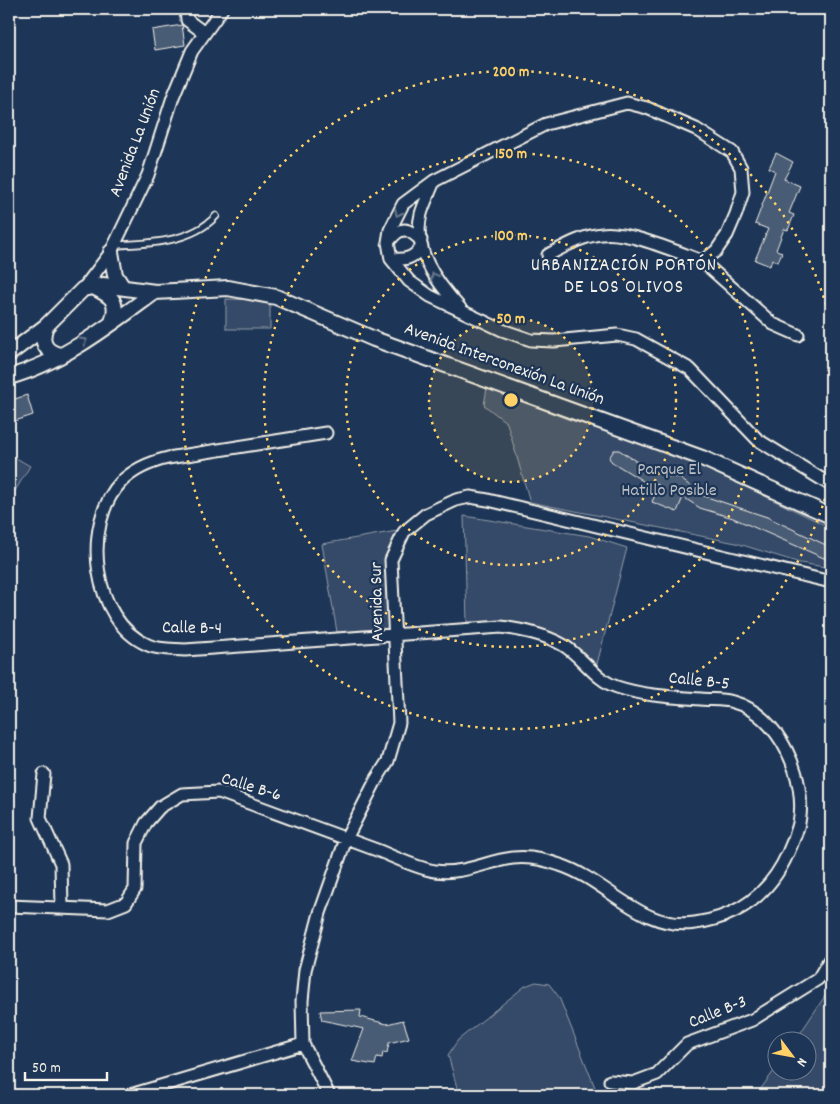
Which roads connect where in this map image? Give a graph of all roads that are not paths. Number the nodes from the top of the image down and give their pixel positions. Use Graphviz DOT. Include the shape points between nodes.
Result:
graph roads {
  1 [pos="186,9"];
  2 [pos="222,9"];
  3 [pos="203,32"];
  4 [pos="434,182"];
  5 [pos="216,216"];
  6 [pos="388,242"];
  7 [pos="421,244"];
  8 [pos="113,248"];
  9 [pos="548,255"];
  10 [pos="391,259"];
  11 [pos="702,261"];
  12 [pos="122,286"];
  13 [pos="87,288"];
  14 [pos="155,292"];
  15 [pos="465,314"];
  16 [pos="112,322"];
  17 [pos="46,326"];
  18 [pos="798,335"];
  19 [pos="9,355"];
  20 [pos="61,355"];
  21 [pos="36,368"];
  22 [pos="9,377"];
  23 [pos="326,433"];
  24 [pos="831,485"];
  25 [pos="831,516"];
  26 [pos="831,582"];
  27 [pos="395,636"];
  28 [pos="44,774"];
  29 [pos="346,839"];
  30 [pos="9,906"];
  31 [pos="62,907"];
  32 [pos="831,957"];
  33 [pos="304,1044"];
  34 [pos="610,1081"];
  35 [pos="130,1095"];
  36 [pos="329,1095"];
  1 -- 3 [label="street" via="187,20"];
  2 -- 3 [label="street, Avenida La Unión"];
  3 -- 8 [label="street, Avenida La Unión" via="182,75 148,174"];
  4 -- 6 [label="street, one-way" via="403,204 390,230"];
  4 -- 7 [label="street" via="420,216"];
  4 -- 11 [label="street" via="546,124 627,103 647,108 696,129 732,152 741,168 743,192 727,235 716,251"];
  5 -- 8 [label="lane" via="206,226 180,237"];
  6 -- 7 [label="street" via="397,231 405,229 411,231"];
  6 -- 10 [label="street"];
  7 -- 10 [label="street" via="414,257"];
  15 -- 7 [label="street, one-way" via="439,286"];
  8 -- 12 [label="street" via="115,275"];
  8 -- 13 [label="street, Avenida La Unión"];
  9 -- 11 [label="street" via="577,240 620,234"];
  10 -- 15 [label="street" via="409,281"];
  11 -- 18 [label="street" via="773,324"];
  12 -- 13 [label="street"];
  12 -- 14 [label="street"];
  13 -- 16 [label="street" via="109,296 114,302"];
  13 -- 17 [label="street, Avenida La Unión"];
  14 -- 16 [label="street"];
  14 -- 25 [label="street, Avenida Interconexión La Unión" via="228,288 276,297 374,338 702,458"];
  15 -- 24 [label="street" via="531,340 617,335 636,339 690,369 758,440"];
  20 -- 16 [label="street, one-way"];
  17 -- 19 [label="street, Avenida La Unión"];
  17 -- 20 [label="street" via="42,339 44,346"];
  19 -- 21 [label="street"];
  20 -- 21 [label="street"];
  21 -- 22 [label="street"];
  23 -- 27 [label="street, Calle B-4" via="168,458 152,462 134,473 121,482 103,513 96,548 100,583 117,618 129,633 148,645 165,649"];
  26 -- 27 [label="street, Avenida Sur" via="470,497 426,514 404,532 391,560"];
  27 -- 29 [label="street, Avenida Sur" via="400,704 395,740 388,762"];
  27 -- 29 [label="street, Calle B-5" via="501,627 523,631 564,645 615,687 664,696 734,702 763,717 782,741 794,764 800,821 782,865 766,890 745,906 693,924 660,921 562,865 534,858 514,858 474,870 434,871"];
  28 -- 31 [label="street" via="40,818 61,864"];
  29 -- 31 [label="street, Calle B-6" via="219,792 182,794 160,807 146,823 136,843 135,889 126,904 108,910"];
  29 -- 33 [label="street, Avenida Sur" via="310,945 302,1001"];
  30 -- 31 [label="street, Calle B-6"];
  32 -- 34 [label="street, Calle B-3" via="818,979 752,1020 687,1044 657,1074 633,1083"];
  33 -- 35 [label="street"];
  33 -- 36 [label="street, Avenida Sur"];
}
